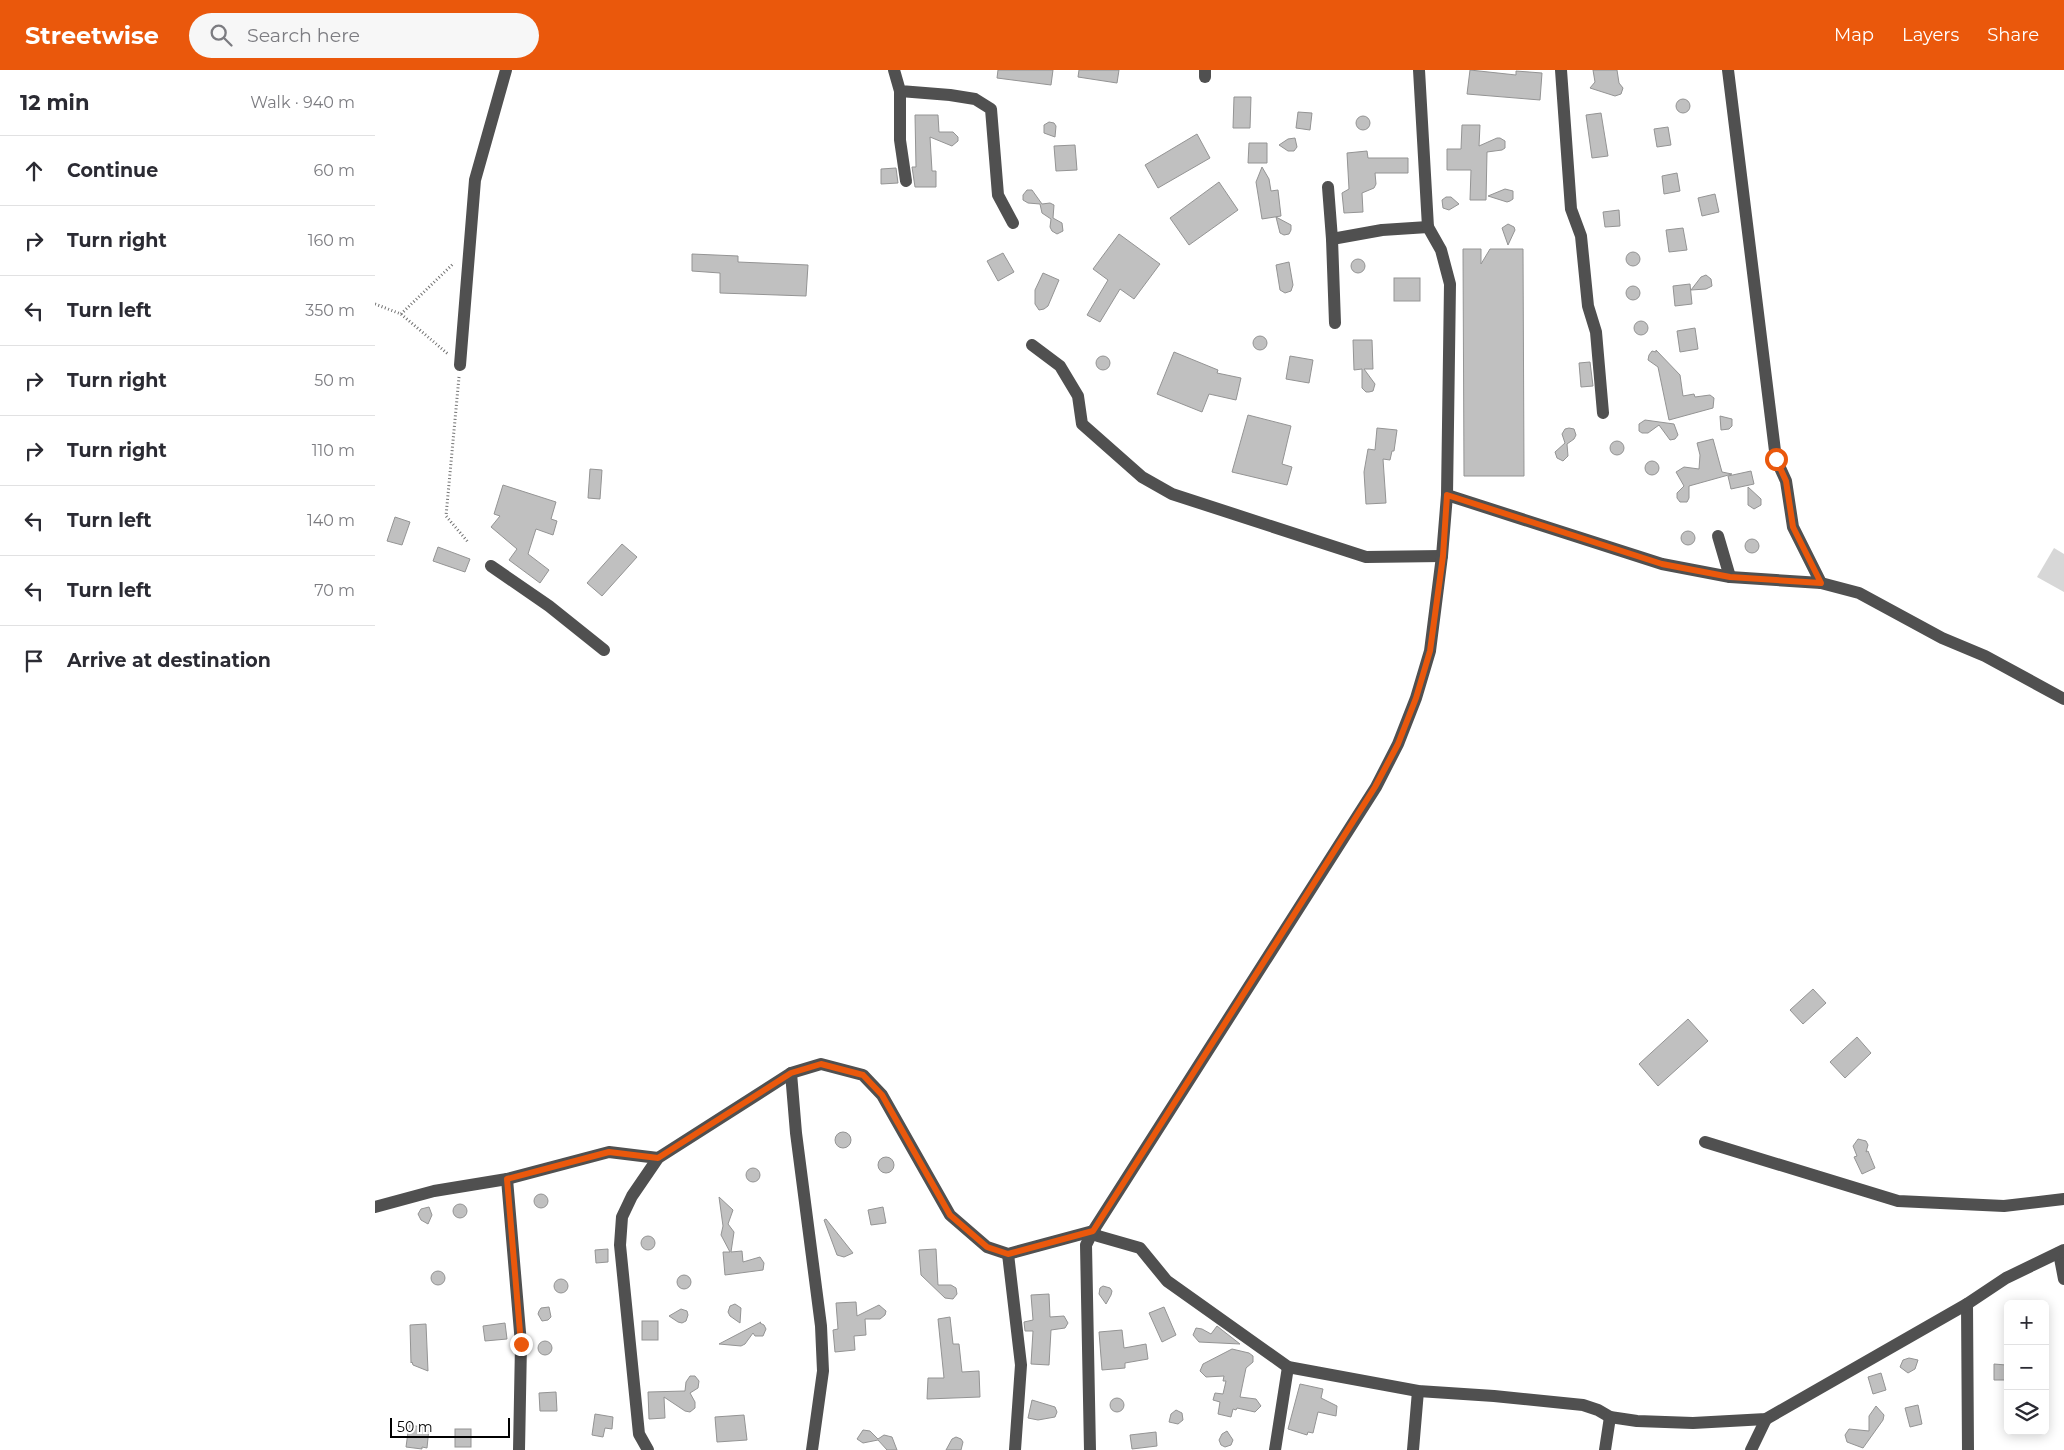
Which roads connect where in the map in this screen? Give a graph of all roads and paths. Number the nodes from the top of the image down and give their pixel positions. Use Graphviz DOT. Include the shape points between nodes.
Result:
graph roads {
  1 [pos="506,70"];
  2 [pos="894,70"];
  3 [pos="1419,70"];
  4 [pos="1561,70"];
  5 [pos="1728,70"];
  6 [pos="900,91"];
  7 [pos="906,180"];
  8 [pos="1328,187"];
  9 [pos="1013,223"];
  10 [pos="1428,227"];
  11 [pos="1333,239"];
  12 [pos="469,248"];
  13 [pos="375,304"];
  14 [pos="401,314"];
  15 [pos="1335,323"];
  16 [pos="1032,345"];
  17 [pos="460,365"];
  18 [pos="1603,412"];
  19 [pos="1447,495"];
  20 [pos="1718,536"];
  21 [pos="468,542"];
  22 [pos="1443,556"];
  23 [pos="491,566"];
  24 [pos="1730,577"];
  25 [pos="1821,583"];
  26 [pos="604,650"];
  27 [pos="2064,699"];
  28 [pos="791,1073"];
  29 [pos="1705,1142"];
  30 [pos="658,1158"];
  31 [pos="507,1179"];
  32 [pos="2064,1199"];
  33 [pos="375,1207"];
  34 [pos="1093,1231"];
  35 [pos="2061,1252"];
  36 [pos="1008,1254"];
  37 [pos="2064,1279"];
  38 [pos="1967,1304"];
  39 [pos="1288,1366"];
  40 [pos="1418,1391"];
  41 [pos="1610,1417"];
  42 [pos="1766,1419"];
  43 [pos="519,1450"];
  44 [pos="648,1450"];
  45 [pos="812,1450"];
  46 [pos="1015,1450"];
  47 [pos="1090,1450"];
  48 [pos="1275,1450"];
  49 [pos="1413,1450"];
  50 [pos="1605,1450"];
  51 [pos="1751,1450"];
  52 [pos="1968,1450"];
  1 -- 12 [label="street" via="475,180"];
  2 -- 6 [label="street"];
  3 -- 10 [label="street"];
  4 -- 18 [label="street" via="1571,209 1581,236 1588,306 1596,332"];
  5 -- 25 [label="street" via="1776,459 1786,481 1793,527"];
  6 -- 7 [label="street" via="900,140"];
  6 -- 9 [label="street" via="975,99 991,109 998,195"];
  8 -- 11 [label="street"];
  10 -- 11 [label="street" via="1382,230"];
  10 -- 19 [label="street" via="1441,250 1450,284"];
  11 -- 15 [label="street"];
  12 -- 14 [label="path"];
  12 -- 17 [label="street"];
  13 -- 14 [label="path"];
  14 -- 17 [label="path"];
  16 -- 22 [label="street" via="1060,366 1078,396 1082,424 1142,477 1172,494 1366,557"];
  17 -- 21 [label="path" via="445,516"];
  19 -- 22 [label="street"];
  19 -- 24 [label="street" via="1662,564"];
  20 -- 24 [label="street"];
  22 -- 34 [label="street" via="1430,651 1394,753"];
  23 -- 26 [label="street"];
  24 -- 25 [label="street"];
  25 -- 27 [label="street" via="1859,593"];
  28 -- 30 [label="street"];
  28 -- 36 [label="street" via="821,1064 863,1075 882,1095 950,1215 987,1247"];
  28 -- 45 [label="street" via="821,1326 823,1371"];
  29 -- 32 [label="street" via="1898,1201 2004,1206"];
  30 -- 31 [label="street" via="609,1152"];
  30 -- 44 [label="street" via="621,1217 620,1245 639,1434"];
  31 -- 33 [label="street" via="434,1191"];
  31 -- 43 [label="street" via="521,1344"];
  34 -- 36 [label="street"];
  34 -- 39 [label="street" via="1098,1236 1140,1248 1167,1281"];
  34 -- 47 [label="street" via="1086,1245"];
  35 -- 37 [label="street"];
  35 -- 38 [label="street" via="2006,1278"];
  36 -- 46 [label="street" via="1021,1365"];
  38 -- 42 [label="street"];
  38 -- 52 [label="street"];
  39 -- 40 [label="street"];
  39 -- 48 [label="street"];
  40 -- 41 [label="street" via="1583,1405"];
  40 -- 49 [label="street"];
  41 -- 42 [label="street" via="1693,1423"];
  41 -- 50 [label="street"];
  42 -- 51 [label="street"];
}
